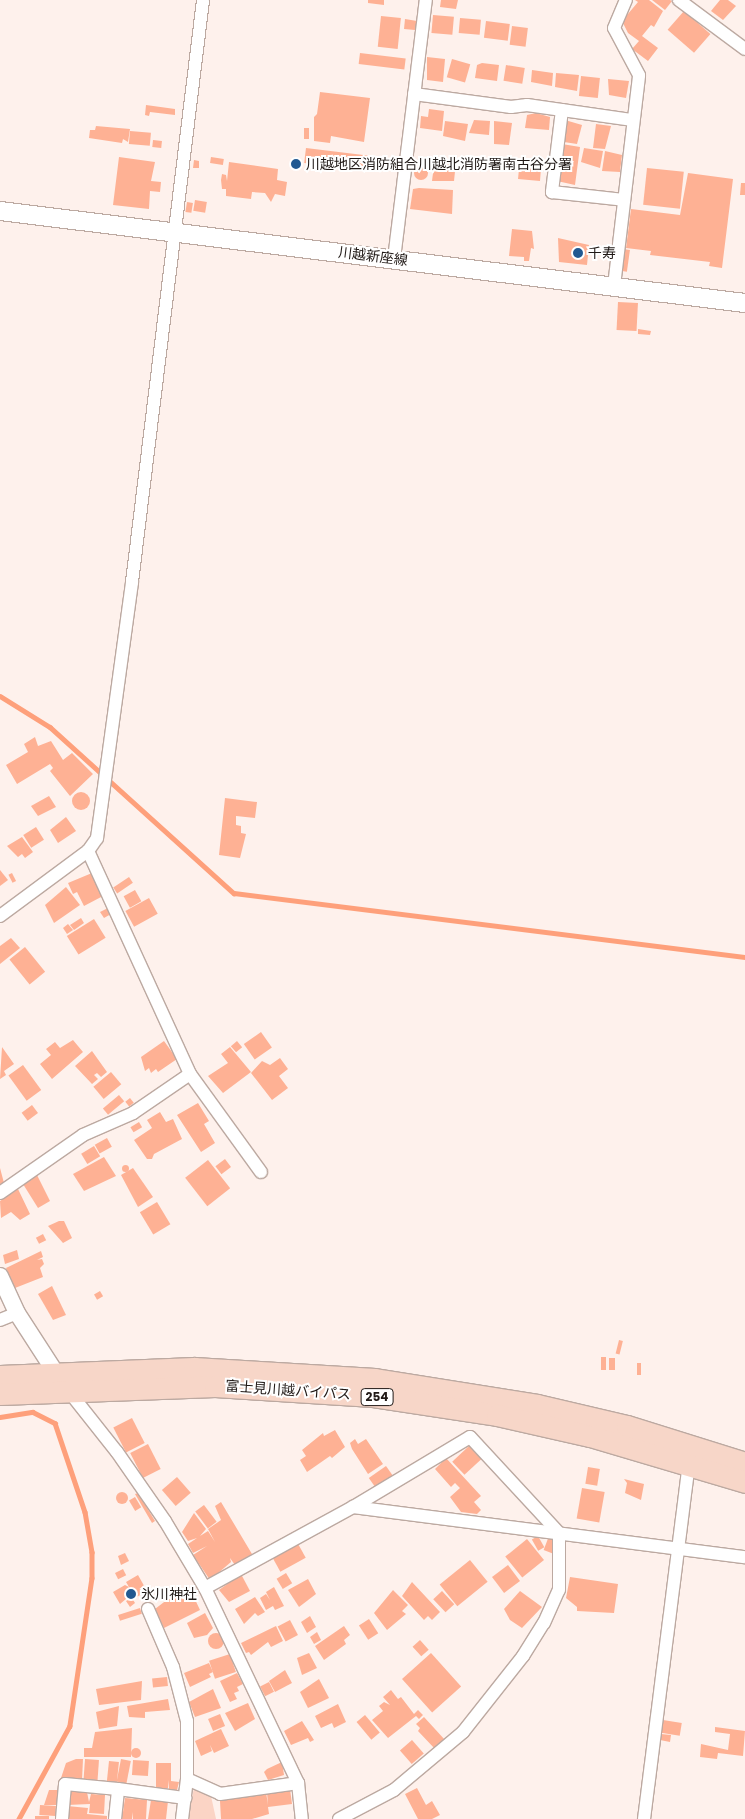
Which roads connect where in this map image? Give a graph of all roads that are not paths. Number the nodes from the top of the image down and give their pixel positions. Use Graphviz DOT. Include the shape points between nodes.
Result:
graph roads {
  1 [pos="203,0"];
  2 [pos="426,0"];
  3 [pos="626,0"];
  4 [pos="679,0"];
  5 [pos="745,49"];
  6 [pos="414,94"];
  7 [pos="562,110"];
  8 [pos="633,120"];
  9 [pos="624,200"];
  10 [pos="0,211"];
  11 [pos="174,231"];
  12 [pos="394,258"];
  13 [pos="614,286"];
  14 [pos="745,303"];
  15 [pos="88,851"];
  16 [pos="0,916"];
  17 [pos="190,1074"];
  18 [pos="261,1172"];
  19 [pos="0,1193"];
  20 [pos="0,1276"];
  21 [pos="17,1313"];
  22 [pos="0,1320"];
  23 [pos="0,1376"];
  24 [pos="61,1381"];
  25 [pos="0,1394"];
  26 [pos="745,1463"];
  27 [pos="689,1464"];
  28 [pos="745,1482"];
  29 [pos="353,1507"];
  30 [pos="559,1533"];
  31 [pos="678,1549"];
  32 [pos="745,1557"];
  33 [pos="205,1588"];
  34 [pos="148,1609"];
  35 [pos="187,1779"];
  36 [pos="298,1783"];
  37 [pos="118,1789"];
  38 [pos="185,1798"];
  39 [pos="62,1819"];
  40 [pos="115,1819"];
  41 [pos="182,1819"];
  42 [pos="302,1819"];
  43 [pos="340,1819"];
  44 [pos="644,1819"];
  1 -- 11 [label="street"];
  2 -- 6 [label="street"];
  3 -- 8 [label="street" via="614,25 639,75"];
  4 -- 5 [label="street"];
  6 -- 7 [label="street"];
  6 -- 12 [label="street"];
  7 -- 8 [label="street"];
  7 -- 9 [label="street" via="552,192"];
  8 -- 9 [label="street"];
  9 -- 13 [label="street"];
  10 -- 11 [label="main road, 川越新座線"];
  11 -- 12 [label="main road, 川越新座線"];
  11 -- 15 [label="street" via="132,582 97,838"];
  12 -- 13 [label="main road, 川越新座線"];
  13 -- 14 [label="main road, 川越新座線"];
  15 -- 16 [label="street"];
  15 -- 17 [label="street"];
  17 -- 18 [label="street"];
  17 -- 19 [label="street" via="133,1113 83,1135"];
  20 -- 21 [label="street"];
  21 -- 22 [label="street"];
  21 -- 24 [label="street"];
  23 -- 24 [label="highway, 富士見川越バイパス / 254"];
  24 -- 25 [label="highway, 富士見川越バイパス / 254"];
  24 -- 26 [label="highway, 富士見川越バイパス / 254" via="225,1368 375,1378 537,1405 627,1426"];
  24 -- 27 [label="highway, 富士見川越バイパス / 254" via="373,1396 529,1422"];
  24 -- 33 [label="street" via="123,1460"];
  27 -- 28 [label="highway, 富士見川越バイパス / 254"];
  27 -- 31 [label="street"];
  29 -- 30 [label="street"];
  29 -- 30 [label="street" via="470,1437"];
  29 -- 33 [label="street"];
  30 -- 31 [label="street"];
  30 -- 43 [label="street" via="559,1590 544,1623 523,1656 463,1732 431,1762 394,1790"];
  31 -- 32 [label="street"];
  31 -- 44 [label="street"];
  33 -- 36 [label="street"];
  34 -- 35 [label="street" via="173,1667 187,1721"];
  35 -- 36 [label="street" via="220,1794"];
  35 -- 38 [label="street"];
  36 -- 42 [label="street"];
  37 -- 38 [label="street"];
  37 -- 39 [label="street" via="65,1784"];
  37 -- 40 [label="street"];
  38 -- 41 [label="street"];
}
